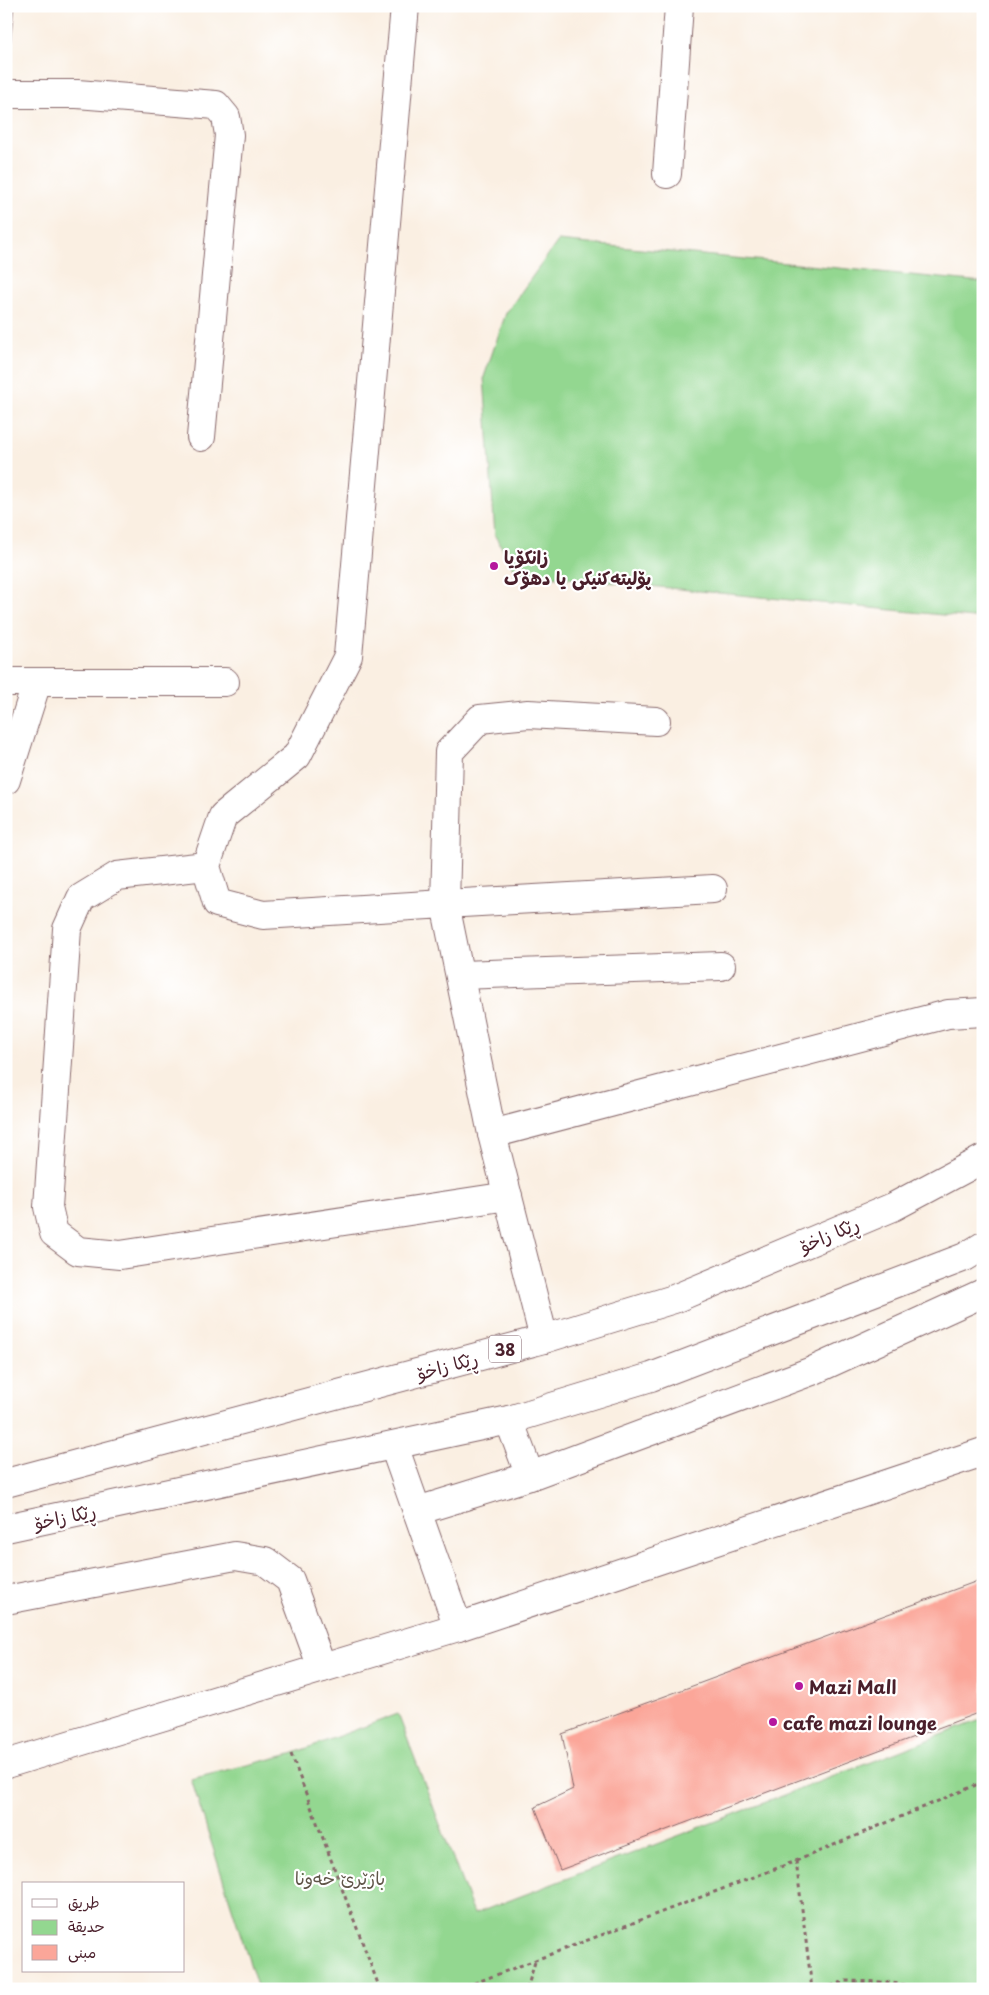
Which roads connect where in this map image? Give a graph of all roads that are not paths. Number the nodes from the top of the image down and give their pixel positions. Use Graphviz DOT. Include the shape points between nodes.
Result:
graph roads {
  1 [pos="405,6"];
  2 [pos="678,6"];
  3 [pos="6,94"];
  4 [pos="667,174"];
  5 [pos="201,437"];
  6 [pos="6,682"];
  7 [pos="37,682"];
  8 [pos="224,682"];
  9 [pos="656,721"];
  10 [pos="6,780"];
  11 [pos="206,866"];
  12 [pos="713,889"];
  13 [pos="444,904"];
  14 [pos="721,966"];
  15 [pos="461,975"];
  16 [pos="983,1012"];
  17 [pos="492,1134"];
  18 [pos="983,1158"];
  19 [pos="508,1196"];
  20 [pos="983,1246"];
  21 [pos="983,1293"];
  22 [pos="544,1338"];
  23 [pos="509,1420"];
  24 [pos="394,1446"];
  25 [pos="983,1452"];
  26 [pos="530,1476"];
  27 [pos="6,1483"];
  28 [pos="417,1510"];
  29 [pos="6,1528"];
  30 [pos="6,1600"];
  31 [pos="458,1627"];
  32 [pos="322,1668"];
  33 [pos="6,1764"];
  1 -- 11 [label="main road" via="348,656 298,756 223,816"];
  2 -- 4 [label="main road"];
  3 -- 5 [label="main road" via="77,94 216,105 226,117 229,135"];
  6 -- 7 [label="main road"];
  7 -- 8 [label="main road"];
  7 -- 10 [label="main road"];
  9 -- 13 [label="main road" via="528,714 480,719 449,752"];
  11 -- 13 [label="main road" via="217,903 263,916"];
  11 -- 19 [label="main road" via="117,876 81,898 67,928 48,1207 54,1233 78,1251 120,1255"];
  12 -- 13 [label="main road"];
  13 -- 15 [label="main road"];
  14 -- 15 [label="main road"];
  15 -- 17 [label="main road"];
  16 -- 17 [label="main road" via="948,1014"];
  17 -- 19 [label="main road"];
  18 -- 22 [label="main road, ڕێکا زاخۆ / 38" via="893,1207 674,1299"];
  19 -- 22 [label="main road"];
  20 -- 23 [label="main road, ڕێکا زاخۆ" via="965,1257 651,1377"];
  21 -- 26 [label="main road" via="812,1371"];
  22 -- 27 [label="main road, ڕێکا زاخۆ / 38"];
  23 -- 24 [label="main road, ڕێکا زاخۆ"];
  23 -- 26 [label="main road"];
  24 -- 28 [label="main road"];
  24 -- 29 [label="main road, ڕێکا زاخۆ"];
  25 -- 31 [label="main road"];
  26 -- 28 [label="main road"];
  28 -- 31 [label="main road"];
  30 -- 32 [label="main road" via="235,1556 266,1561 290,1580"];
  31 -- 32 [label="main road"];
  32 -- 33 [label="main road"];
}
